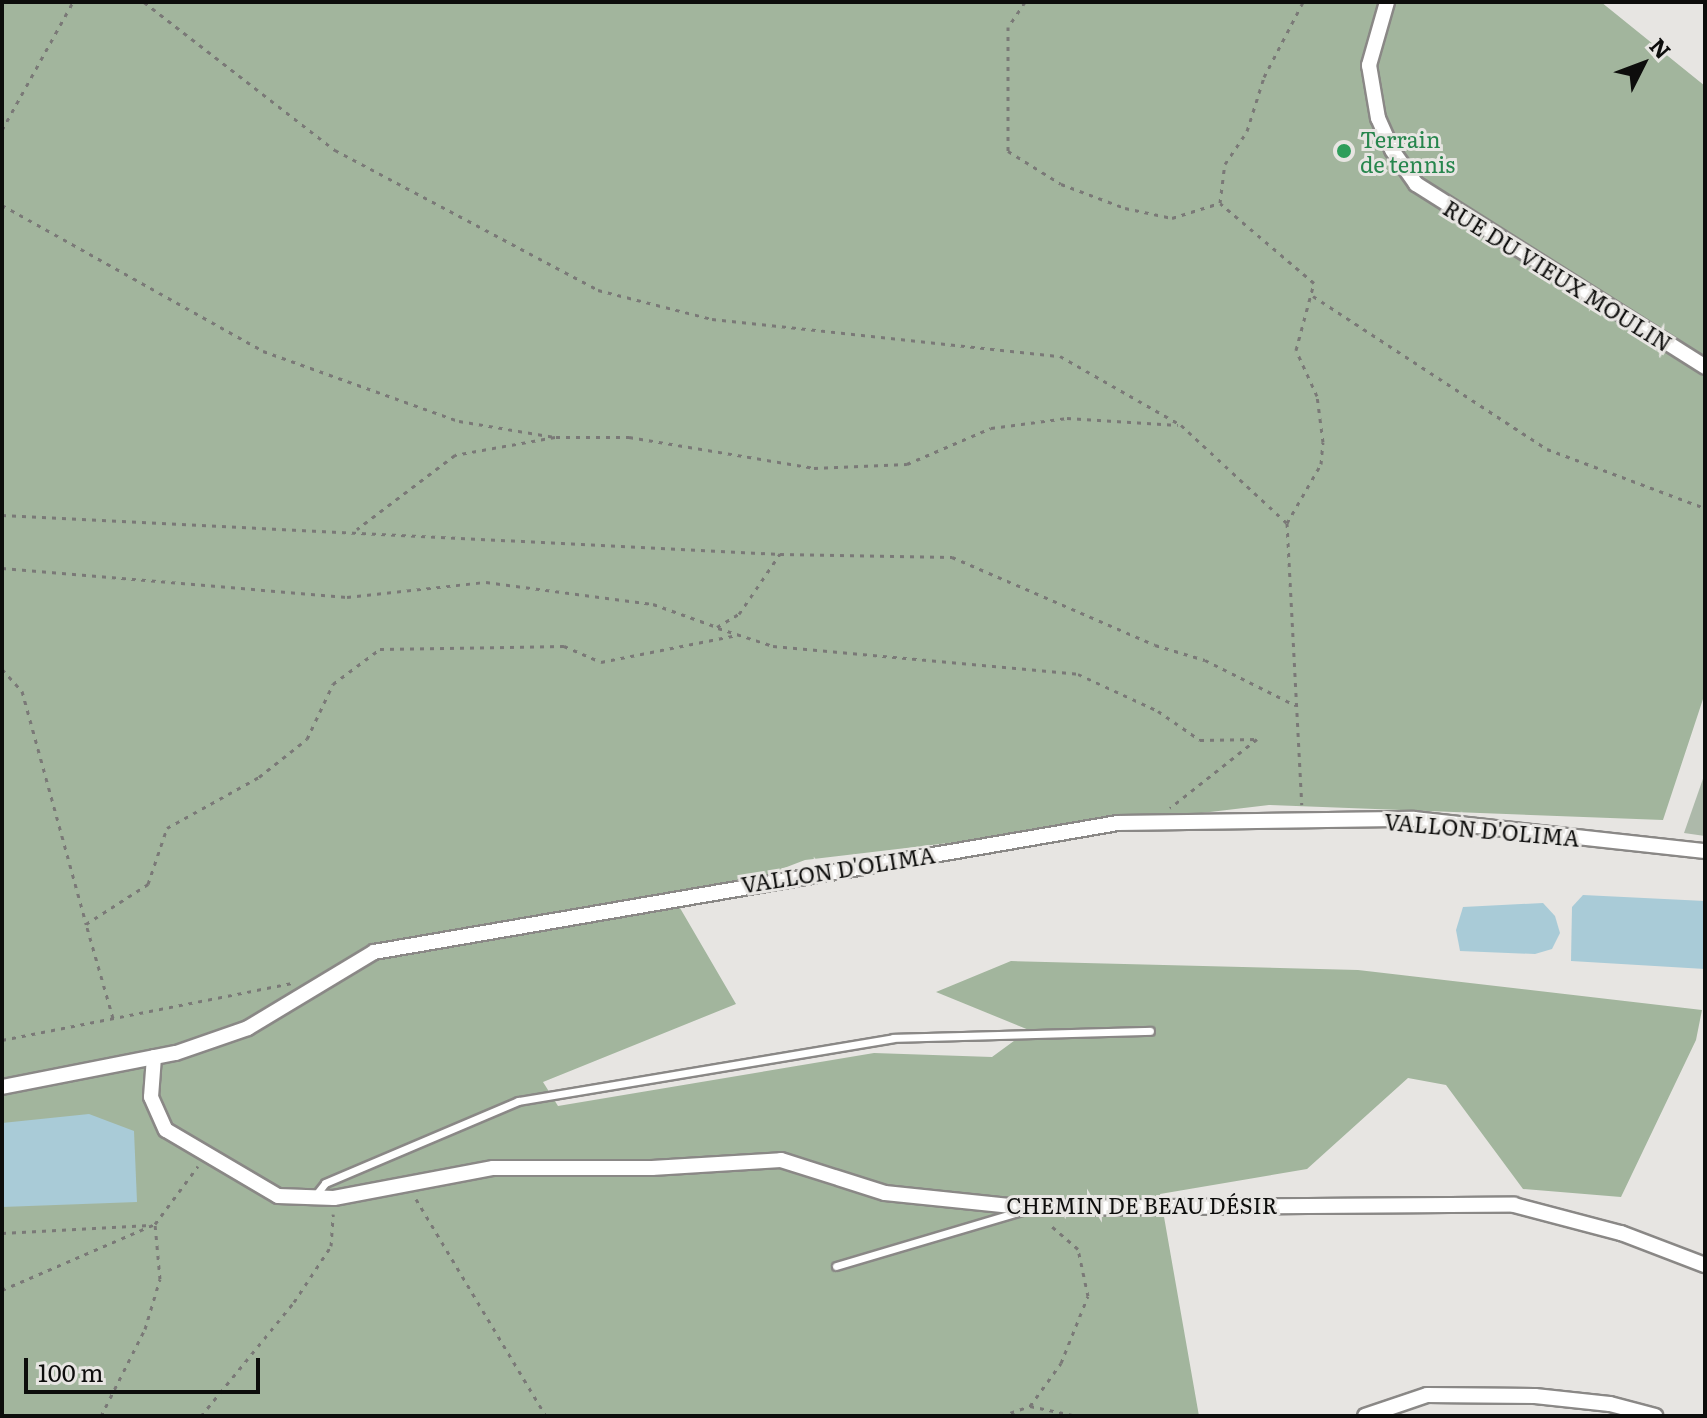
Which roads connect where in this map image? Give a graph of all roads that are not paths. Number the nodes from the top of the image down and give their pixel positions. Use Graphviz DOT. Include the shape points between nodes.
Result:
graph roads {
  1 [pos="1387,2"];
  2 [pos="1705,367"];
  3 [pos="1705,851"];
  4 [pos="1150,1031"];
  5 [pos="154,1057"];
  6 [pos="2,1087"];
  7 [pos="313,1197"];
  8 [pos="1031,1208"];
  9 [pos="1705,1265"];
  10 [pos="836,1266"];
  11 [pos="1365,1416"];
  12 [pos="1655,1416"];
  1 -- 2 [label="street, RUE DU VIEUX MOULIN" via="1369,65 1378,118 1416,184"];
  3 -- 5 [label="street, VALLON D'OLIMA" via="1414,819 1118,823 374,952 248,1028"];
  4 -- 7 [label="lane" via="893,1038 518,1101 325,1183"];
  5 -- 6 [label="street, VALLON D'OLIMA"];
  5 -- 7 [label="street, CHEMIN DE BEAU DÉSIR" via="151,1097 166,1130 278,1196"];
  7 -- 8 [label="street, CHEMIN DE BEAU DÉSIR" via="334,1198 493,1168 652,1168 781,1160 885,1193"];
  8 -- 9 [label="street, CHEMIN DE BEAU DÉSIR" via="1514,1205 1621,1233"];
  8 -- 10 [label="lane"];
  11 -- 12 [label="street" via="1427,1395 1535,1396 1610,1404"];
}
